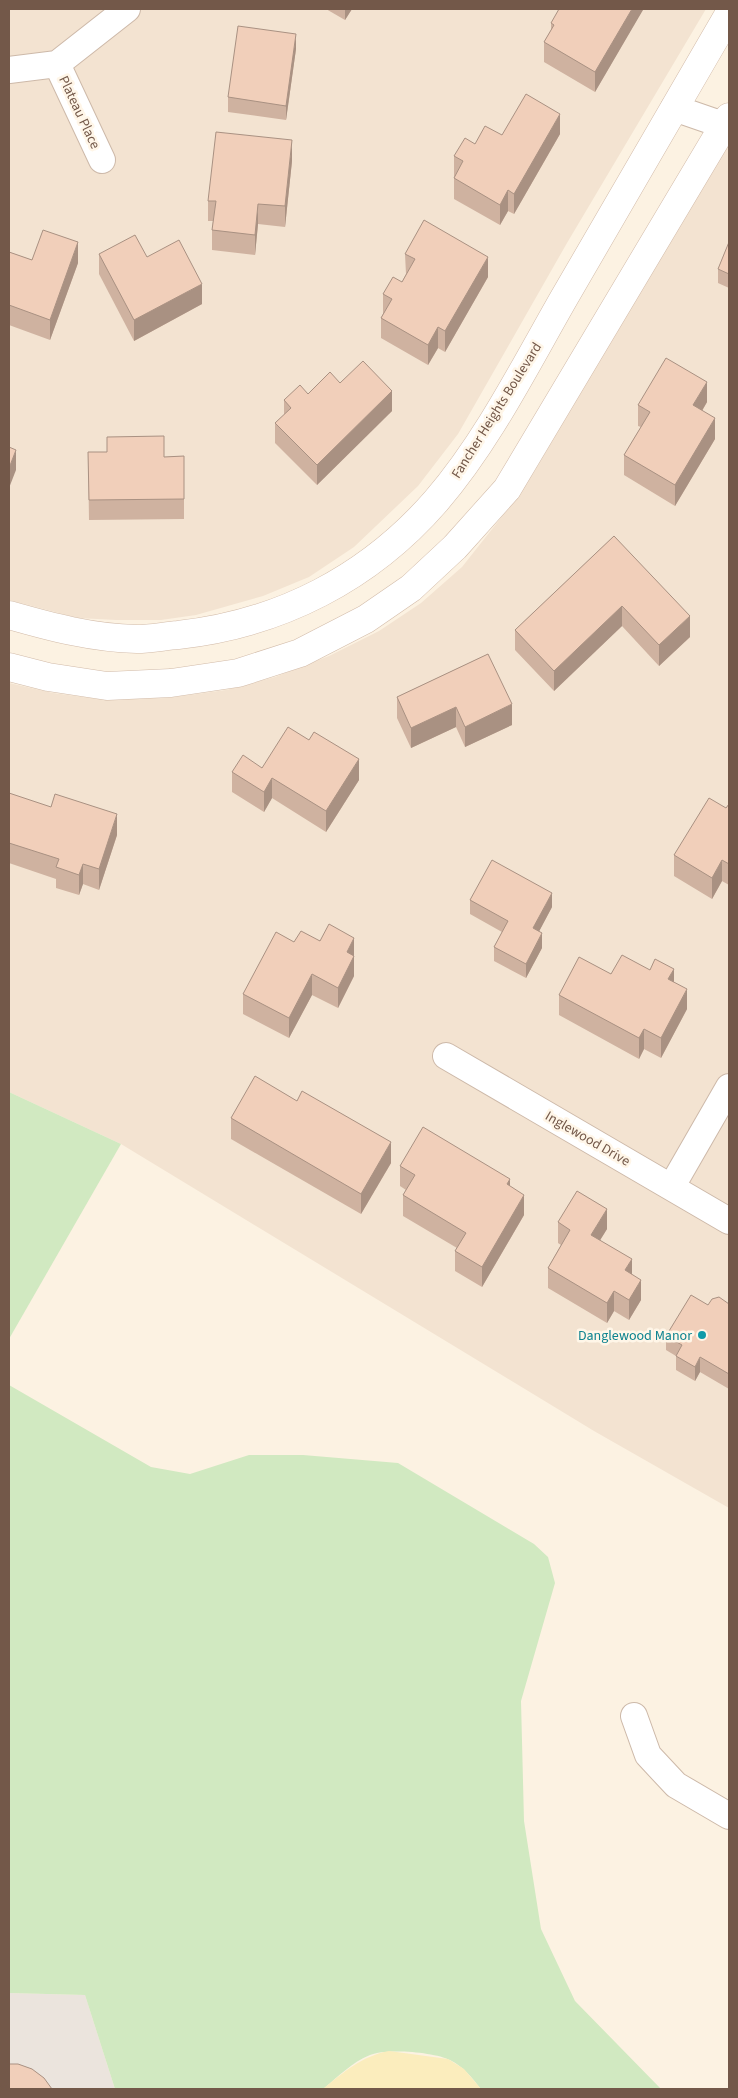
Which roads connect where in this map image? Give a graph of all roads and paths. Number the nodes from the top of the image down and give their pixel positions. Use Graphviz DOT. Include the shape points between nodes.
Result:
graph roads {
  1 [pos="127,9"];
  2 [pos="729,14"];
  3 [pos="57,64"];
  4 [pos="9,70"];
  5 [pos="674,108"];
  6 [pos="728,124"];
  7 [pos="102,160"];
  8 [pos="9,615"];
  9 [pos="9,667"];
  10 [pos="446,1056"];
  11 [pos="729,1086"];
  12 [pos="672,1186"];
  13 [pos="729,1220"];
  14 [pos="634,1716"];
  15 [pos="729,1816"];
  1 -- 3 [label="street"];
  2 -- 5 [label="street, Fancher Heights Boulevard"];
  3 -- 4 [label="street"];
  3 -- 7 [label="street, Plateau Place"];
  5 -- 6 [label="street"];
  5 -- 8 [label="street, Fancher Heights Boulevard" via="465,464 398,541 347,578 304,603 252,621 197,633 139,639 93,635"];
  6 -- 9 [label="street" via="506,489 455,547 411,588 366,620 300,653 238,673 170,683 108,686"];
  10 -- 12 [label="street, Inglewood Drive"];
  11 -- 12 [label="street"];
  12 -- 13 [label="street, Inglewood Drive"];
  14 -- 15 [label="street" via="648,1755 676,1785"];
}
